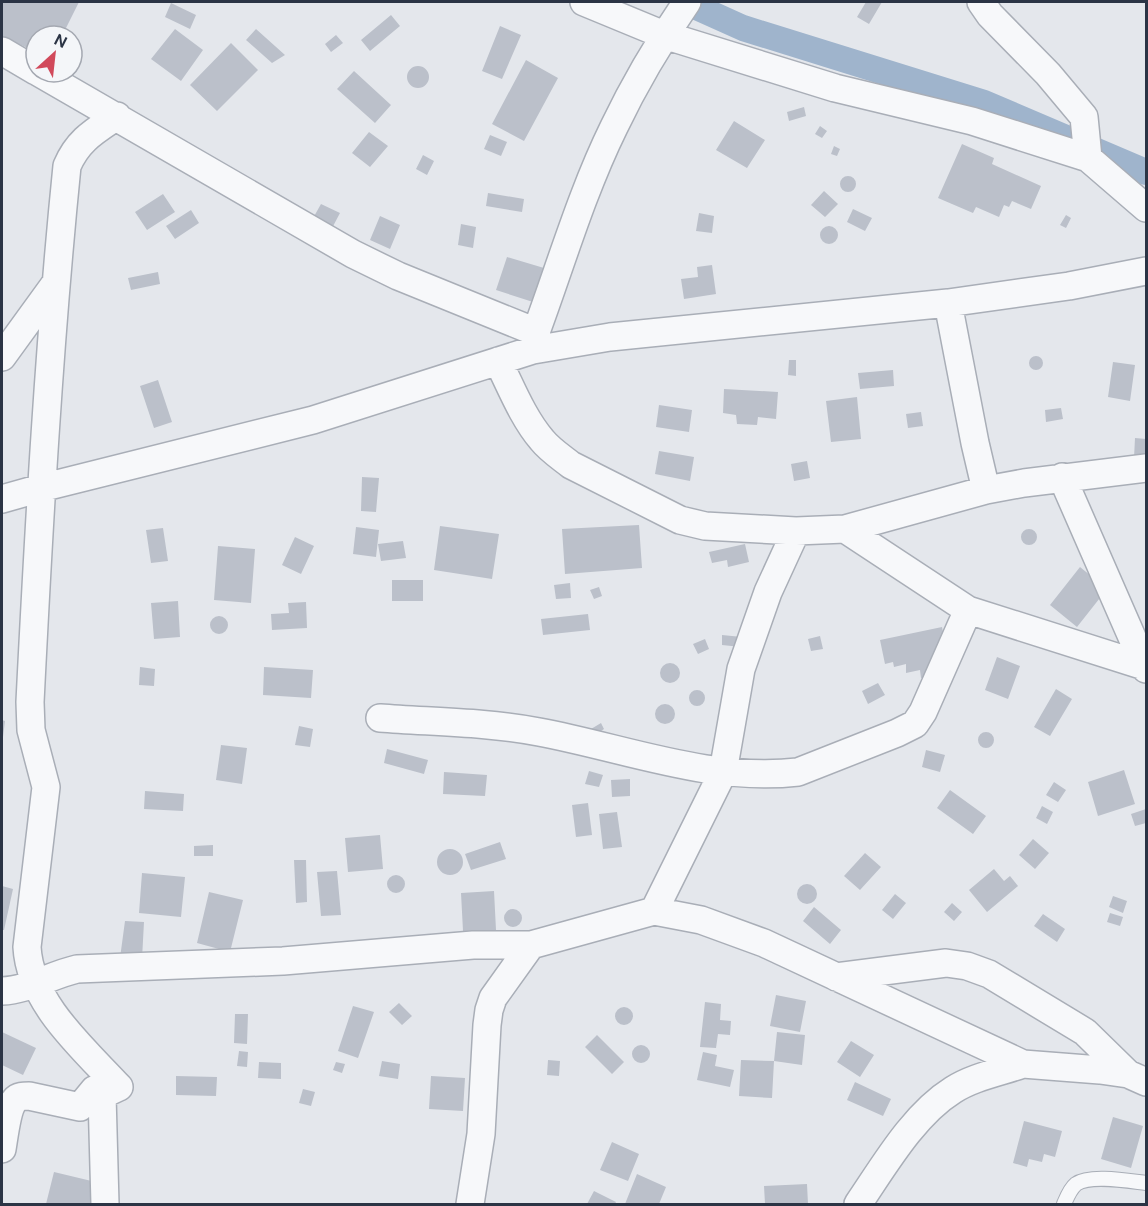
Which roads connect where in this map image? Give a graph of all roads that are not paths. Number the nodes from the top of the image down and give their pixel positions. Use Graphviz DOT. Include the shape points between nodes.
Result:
graph roads {
  1 [pos="584,2"];
  2 [pos="687,2"];
  3 [pos="984,3"];
  4 [pos="664,35"];
  5 [pos="2,51"];
  6 [pos="24,64"];
  7 [pos="60,84"];
  8 [pos="117,116"];
  9 [pos="1088,158"];
  10 [pos="1146,208"];
  11 [pos="1146,271"];
  12 [pos="55,284"];
  13 [pos="948,303"];
  14 [pos="534,341"];
  15 [pos="2,357"];
  16 [pos="498,361"];
  17 [pos="1146,468"];
  18 [pos="1062,477"];
  19 [pos="41,488"];
  20 [pos="986,490"];
  21 [pos="2,499"];
  22 [pos="845,530"];
  23 [pos="796,531"];
  24 [pos="968,610"];
  25 [pos="1145,668"];
  26 [pos="380,718"];
  27 [pos="723,772"];
  28 [pos="654,911"];
  29 [pos="531,945"];
  30 [pos="836,976"];
  31 [pos="35,984"];
  32 [pos="2,991"];
  33 [pos="1023,1064"];
  34 [pos="1137,1078"];
  35 [pos="119,1087"];
  36 [pos="2,1149"];
  37 [pos="1146,1183"];
  38 [pos="105,1204"];
  39 [pos="470,1204"];
  40 [pos="858,1204"];
  41 [pos="1064,1204"];
  1 -- 4 [label="street"];
  2 -- 4 [label="street"];
  3 -- 9 [label="street" via="990,15 1054,80 1084,117"];
  4 -- 9 [label="street" via="835,88 972,121"];
  4 -- 14 [label="street" via="596,169"];
  5 -- 6 [label="street"];
  7 -- 8 [label="street"];
  8 -- 12 [label="street" via="83,139 67,166"];
  8 -- 14 [label="street" via="353,254"];
  9 -- 10 [label="street"];
  11 -- 13 [label="street"];
  12 -- 15 [label="street"];
  12 -- 19 [label="street"];
  13 -- 14 [label="street"];
  13 -- 20 [label="street"];
  14 -- 16 [label="street"];
  16 -- 19 [label="street" via="313,420"];
  16 -- 23 [label="street" via="531,425 571,465 680,520 705,526"];
  17 -- 18 [label="street"];
  18 -- 20 [label="street"];
  18 -- 25 [label="street"];
  19 -- 21 [label="street"];
  19 -- 31 [label="street" via="30,711 46,787 27,947"];
  20 -- 22 [label="street"];
  22 -- 23 [label="street"];
  22 -- 24 [label="street"];
  23 -- 27 [label="street" via="768,592 741,669"];
  24 -- 25 [label="street"];
  24 -- 27 [label="street" via="915,724 798,772"];
  26 -- 27 [label="street" via="537,731 665,763"];
  27 -- 28 [label="street"];
  28 -- 29 [label="street"];
  28 -- 30 [label="street" via="734,931"];
  29 -- 31 [label="street" via="473,945 283,961 77,969"];
  29 -- 39 [label="street" via="489,1010 481,1134"];
  30 -- 33 [label="street"];
  30 -- 34 [label="street" via="946,963 967,966 989,974 1085,1032"];
  31 -- 32 [label="street"];
  31 -- 35 [label="street" via="72,1036"];
  33 -- 34 [label="street"];
  33 -- 40 [label="street" via="952,1090 900,1142"];
  35 -- 36 [label="street" via="94,1090 80,1107 29,1096 15,1100"];
  35 -- 38 [label="street" via="102,1095"];
  37 -- 41 [label="lane" via="1088,1179 1077,1184"];
}
